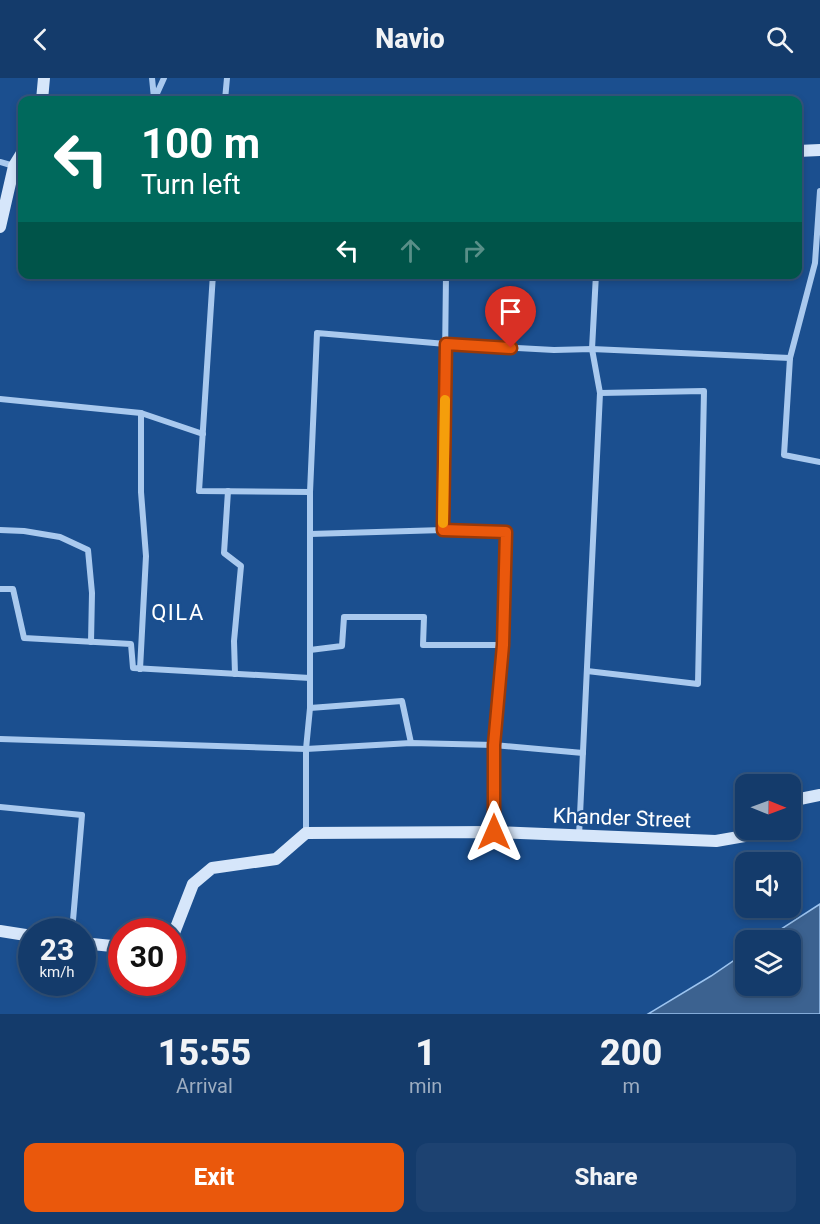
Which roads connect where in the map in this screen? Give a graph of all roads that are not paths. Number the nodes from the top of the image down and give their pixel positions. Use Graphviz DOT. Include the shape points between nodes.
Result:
graph roads {
  1 [pos="44,78"];
  2 [pos="152,78"];
  3 [pos="164,78"];
  4 [pos="227,78"];
  5 [pos="42,96"];
  6 [pos="154,96"];
  7 [pos="156,96"];
  8 [pos="225,96"];
  9 [pos="820,150"];
  10 [pos="802,151"];
  11 [pos="18,160"];
  12 [pos="0,162"];
  13 [pos="14,166"];
  14 [pos="820,191"];
  15 [pos="0,227"];
  16 [pos="213,279"];
  17 [pos="446,279"];
  18 [pos="596,279"];
  19 [pos="446,344"];
  20 [pos="592,350"];
  21 [pos="790,358"];
  22 [pos="600,393"];
  23 [pos="0,399"];
  24 [pos="141,413"];
  25 [pos="203,434"];
  26 [pos="820,462"];
  27 [pos="228,491"];
  28 [pos="310,492"];
  29 [pos="0,530"];
  30 [pos="443,530"];
  31 [pos="310,534"];
  32 [pos="0,589"];
  33 [pos="91,642"];
  34 [pos="503,645"];
  35 [pos="310,650"];
  36 [pos="140,669"];
  37 [pos="587,671"];
  38 [pos="235,674"];
  39 [pos="310,678"];
  40 [pos="310,708"];
  41 [pos="0,739"];
  42 [pos="411,743"];
  43 [pos="494,745"];
  44 [pos="306,749"];
  45 [pos="583,753"];
  46 [pos="820,795"];
  47 [pos="801,799"];
  48 [pos="0,807"];
  49 [pos="494,832"];
  50 [pos="306,833"];
  51 [pos="579,836"];
  52 [pos="735,838"];
  53 [pos="73,918"];
  54 [pos="180,918"];
  55 [pos="0,931"];
  56 [pos="18,934"];
  1 -- 5 [label="street"];
  2 -- 6 [label="street"];
  3 -- 7 [label="street"];
  4 -- 8 [label="street"];
  9 -- 10 [label="street"];
  11 -- 13 [label="street"];
  12 -- 13 [label="street"];
  13 -- 15 [label="street"];
  14 -- 21 [label="street" via="815,263"];
  16 -- 25 [label="street"];
  17 -- 19 [label="street"];
  18 -- 20 [label="street"];
  19 -- 20 [label="street"];
  19 -- 28 [label="street" via="317,333"];
  19 -- 30 [label="street"];
  20 -- 21 [label="street"];
  20 -- 22 [label="street"];
  21 -- 26 [label="street" via="784,454"];
  22 -- 37 [label="street"];
  22 -- 37 [label="street" via="704,391 698,684"];
  23 -- 24 [label="street"];
  24 -- 25 [label="street"];
  24 -- 36 [label="street" via="146,556"];
  25 -- 27 [label="street" via="200,491"];
  27 -- 28 [label="street"];
  27 -- 38 [label="street" via="225,553 240,566"];
  28 -- 31 [label="street"];
  29 -- 33 [label="street" via="60,537 88,550"];
  30 -- 31 [label="street"];
  30 -- 34 [label="street" via="506,532"];
  31 -- 35 [label="street"];
  32 -- 33 [label="street" via="14,589 24,638"];
  33 -- 36 [label="street" via="131,644 133,668"];
  34 -- 35 [label="street" via="423,645 424,617 344,617 342,646"];
  34 -- 43 [label="street"];
  35 -- 39 [label="street"];
  36 -- 38 [label="street"];
  37 -- 45 [label="street"];
  38 -- 39 [label="street"];
  39 -- 40 [label="street"];
  40 -- 42 [label="street" via="402,700"];
  40 -- 44 [label="street"];
  41 -- 44 [label="street"];
  42 -- 43 [label="street"];
  42 -- 44 [label="street"];
  43 -- 45 [label="street"];
  43 -- 49 [label="street"];
  44 -- 50 [label="street"];
  45 -- 51 [label="street"];
  46 -- 47 [label="street"];
  48 -- 53 [label="street" via="82,815"];
  49 -- 50 [label="street, Khander Street"];
  49 -- 51 [label="street, Khander Street"];
  50 -- 54 [label="street" via="276,859 212,868 193,884"];
  51 -- 52 [label="street, Khander Street" via="716,841"];
  55 -- 56 [label="street"];
}
